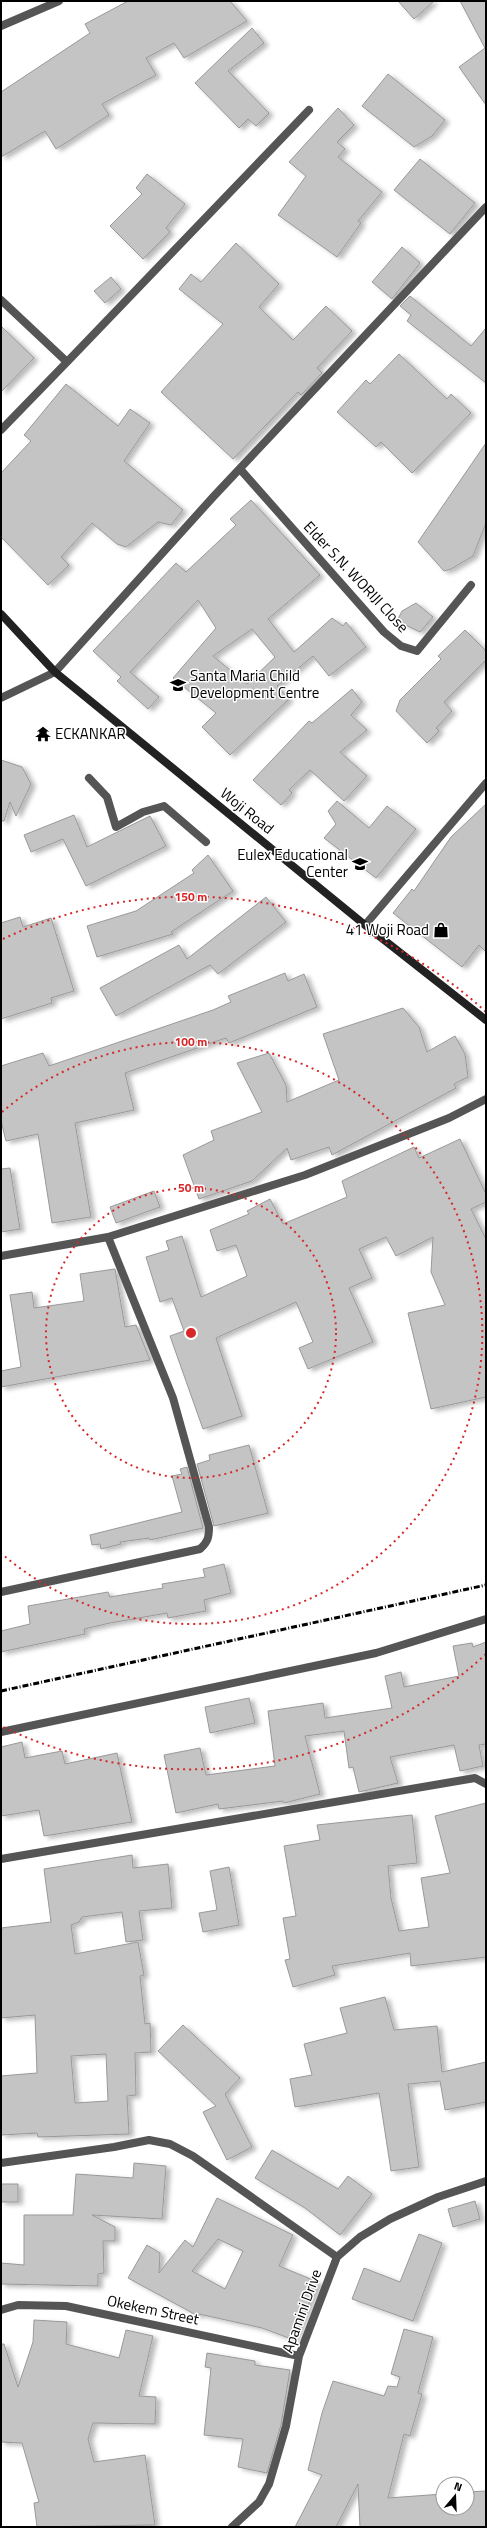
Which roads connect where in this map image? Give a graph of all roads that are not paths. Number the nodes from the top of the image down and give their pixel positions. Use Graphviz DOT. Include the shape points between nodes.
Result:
graph roads {
  1 [pos="59,1"];
  2 [pos="1,26"];
  3 [pos="309,110"];
  4 [pos="486,207"];
  5 [pos="1,300"];
  6 [pos="67,362"];
  7 [pos="1,430"];
  8 [pos="240,469"];
  9 [pos="471,585"];
  10 [pos="1,614"];
  11 [pos="55,672"];
  12 [pos="1,698"];
  13 [pos="89,778"];
  14 [pos="486,783"];
  15 [pos="206,842"];
  16 [pos="365,925"];
  17 [pos="486,1020"];
  18 [pos="486,1099"];
  19 [pos="108,1237"];
  20 [pos="1,1256"];
  21 [pos="1,1592"];
  22 [pos="486,1619"];
  23 [pos="1,1732"];
  24 [pos="486,1784"];
  25 [pos="1,1859"];
  26 [pos="1,2162"];
  27 [pos="486,2181"];
  28 [pos="336,2257"];
  29 [pos="1,2310"];
  30 [pos="299,2356"];
  31 [pos="232,2527"];
  1 -- 2 [label="street"];
  3 -- 6 [label="street"];
  4 -- 8 [label="street"];
  5 -- 6 [label="street"];
  6 -- 7 [label="street"];
  8 -- 9 [label="street, Elder S.N. WORIJI Close" via="384,632 400,646 417,651"];
  8 -- 11 [label="street"];
  10 -- 11 [label="main road, Woji Road"];
  11 -- 12 [label="street"];
  11 -- 16 [label="main road, Woji Road"];
  13 -- 15 [label="street" via="107,797 116,827 143,812 164,806"];
  14 -- 16 [label="street"];
  16 -- 17 [label="main road, Woji Road"];
  18 -- 19 [label="street" via="448,1118 305,1175"];
  19 -- 20 [label="street"];
  19 -- 21 [label="street" via="173,1398 209,1527 209,1537 200,1549"];
  22 -- 23 [label="street" via="376,1653"];
  24 -- 25 [label="street" via="475,1778"];
  26 -- 28 [label="street" via="149,2140 170,2144 193,2156"];
  27 -- 28 [label="street, Apamini Drive" via="438,2197 390,2219 360,2237"];
  28 -- 30 [label="street, Apamini Drive"];
  29 -- 30 [label="street, Okekem Street" via="18,2306 66,2306"];
  30 -- 31 [label="street, Apamini Drive" via="286,2426 269,2484 259,2502"];
}
